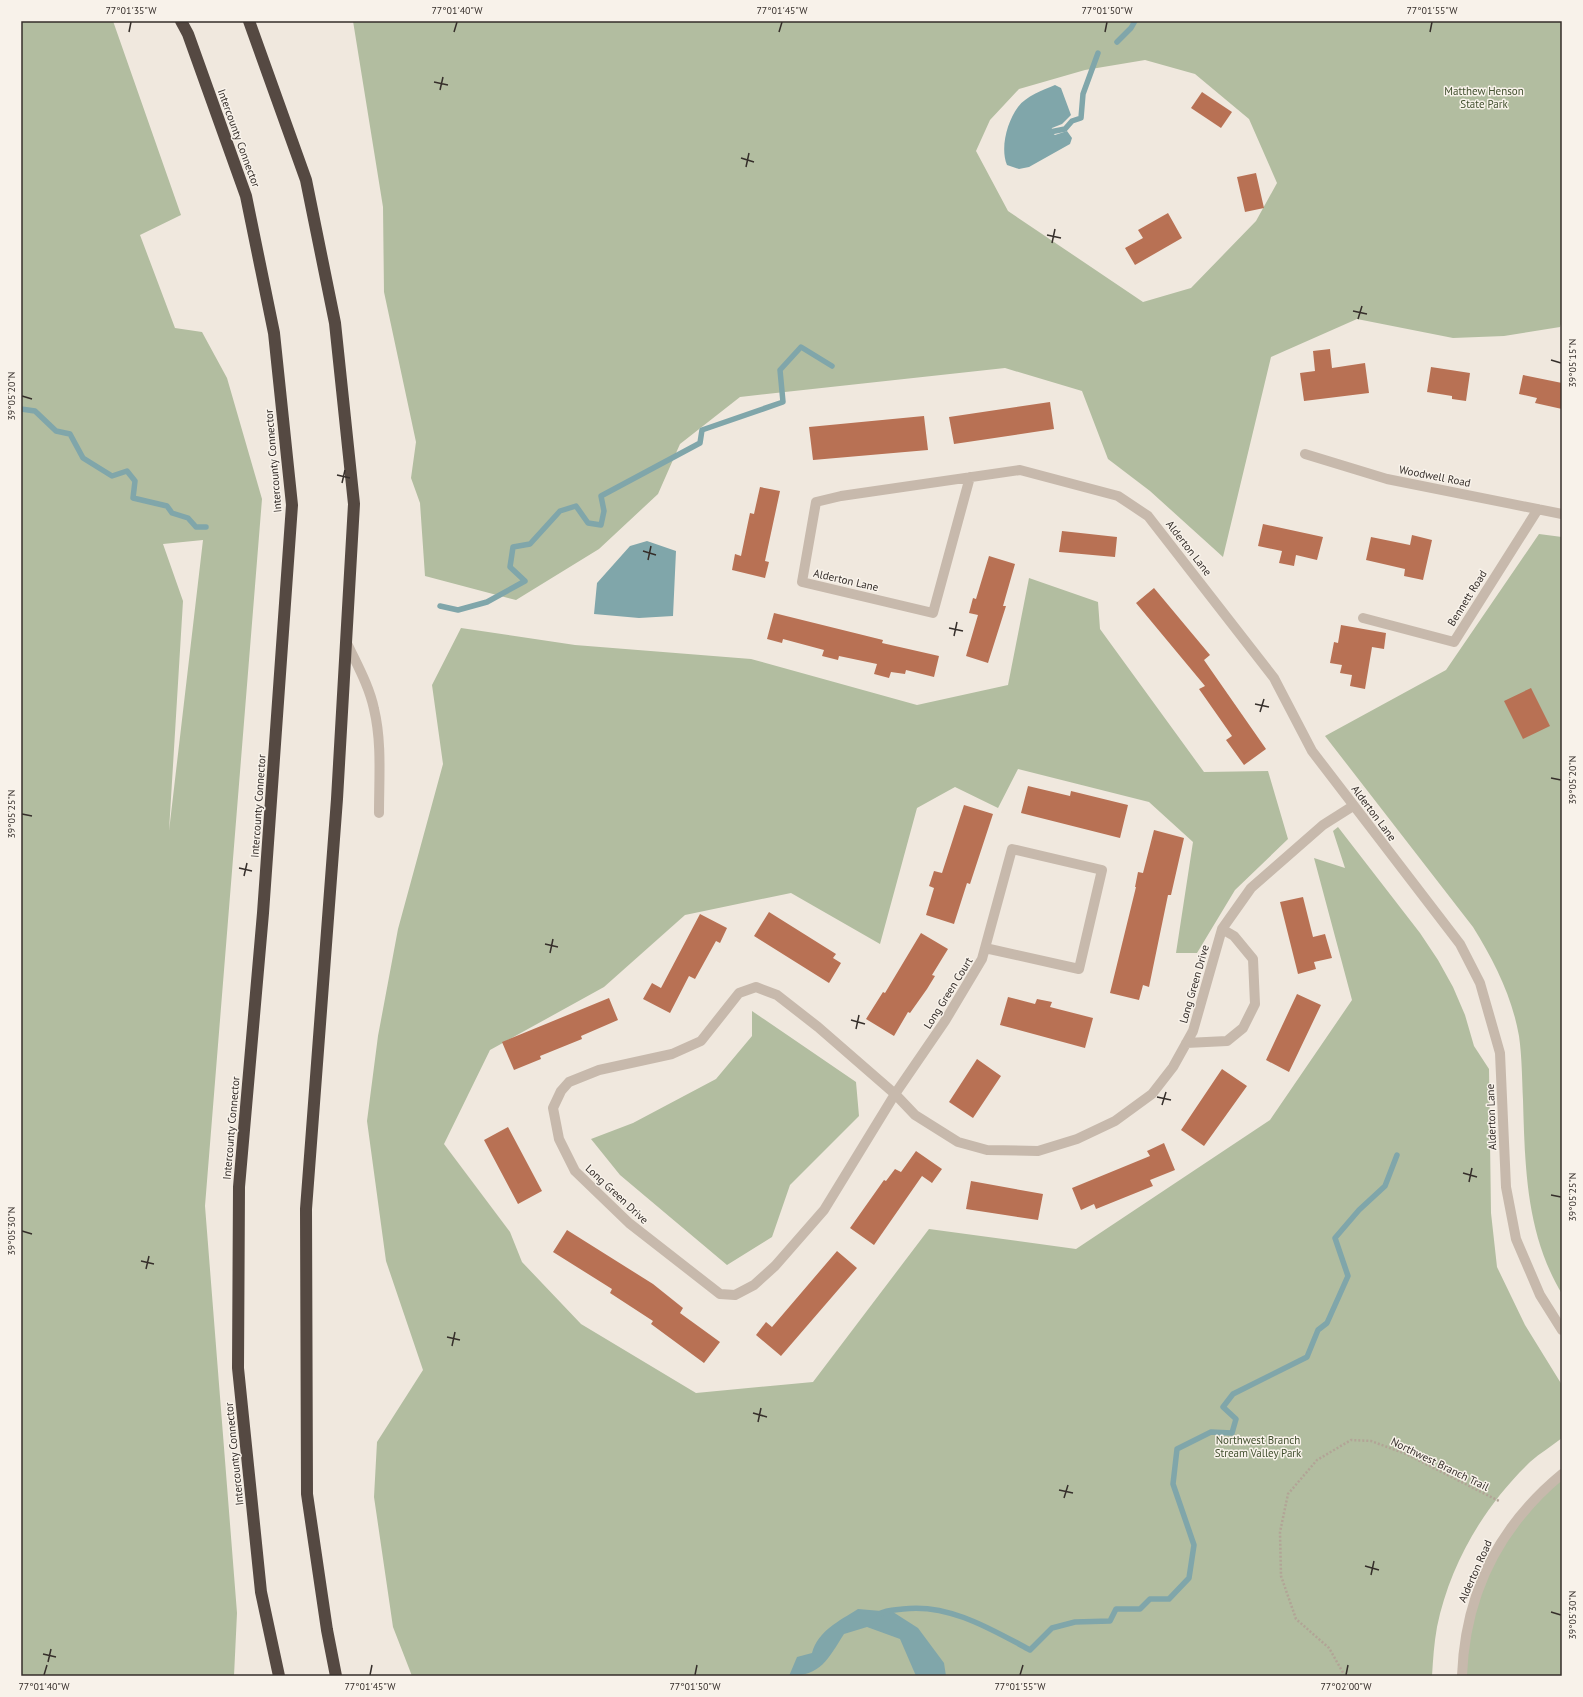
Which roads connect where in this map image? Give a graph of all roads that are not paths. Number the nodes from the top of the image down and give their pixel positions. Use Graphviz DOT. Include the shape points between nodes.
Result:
graph roads {
  1 [pos="181,21"];
  2 [pos="249,21"];
  3 [pos="1305,454"];
  4 [pos="970,478"];
  5 [pos="1538,509"];
  6 [pos="1562,514"];
  7 [pos="1363,618"];
  8 [pos="346,641"];
  9 [pos="1353,806"];
  10 [pos="378,813"];
  11 [pos="1222,929"];
  12 [pos="985,948"];
  13 [pos="1186,1043"];
  14 [pos="895,1094"];
  15 [pos="1562,1330"];
  16 [pos="1562,1474"];
  17 [pos="279,1676"];
  18 [pos="336,1676"];
  19 [pos="1462,1676"];
  1 -- 17 [label="highway, Intercounty Connector" via="188,34 246,196 274,333 292,505 263,913 239,1187 238,1368 261,1592"];
  2 -- 8 [label="highway" via="306,180 335,323 354,504"];
  3 -- 5 [label="street, Woodwell Road" via="1387,479"];
  4 -- 4 [label="street, Alderton Lane" via="840,496 816,502 802,582 933,612"];
  4 -- 9 [label="street, Alderton Lane" via="1020,470 1118,496 1148,516 1274,678 1312,750"];
  5 -- 6 [label="street, Woodwell Road"];
  5 -- 7 [label="street, Bennett Road" via="1454,642"];
  8 -- 10 [label="street" via="374,707 379,742"];
  8 -- 18 [label="highway" via="337,799 306,1209 306,1494"];
  9 -- 11 [label="street, Long Green Drive" via="1323,825 1251,888"];
  9 -- 15 [label="street, Alderton Lane" via="1460,944 1480,983 1500,1053 1506,1188 1516,1239 1540,1295"];
  11 -- 13 [label="street, Long Green Drive" via="1193,1031"];
  11 -- 13 [label="street" via="1234,936 1253,959 1255,1004 1244,1028 1226,1041"];
  12 -- 12 [label="street, Long Green Court" via="1012,849 1102,870 1079,969"];
  12 -- 14 [label="street, Long Green Court" via="982,959 946,1021"];
  13 -- 14 [label="street, Long Green Drive" via="1174,1067 1152,1094 1115,1121 1077,1139 1038,1151 987,1150 958,1142 915,1115"];
  14 -- 14 [label="street, Long Green Drive" via="824,1210 775,1266 754,1286 735,1295 720,1294 676,1260 629,1223 575,1171 559,1139 553,1108 561,1091 569,1082 599,1070 672,1054 701,1041 739,994 756,987 777,995"];
  16 -- 19 [label="street, Alderton Road" via="1539,1493 1510,1528 1489,1563 1471,1607"];
}
